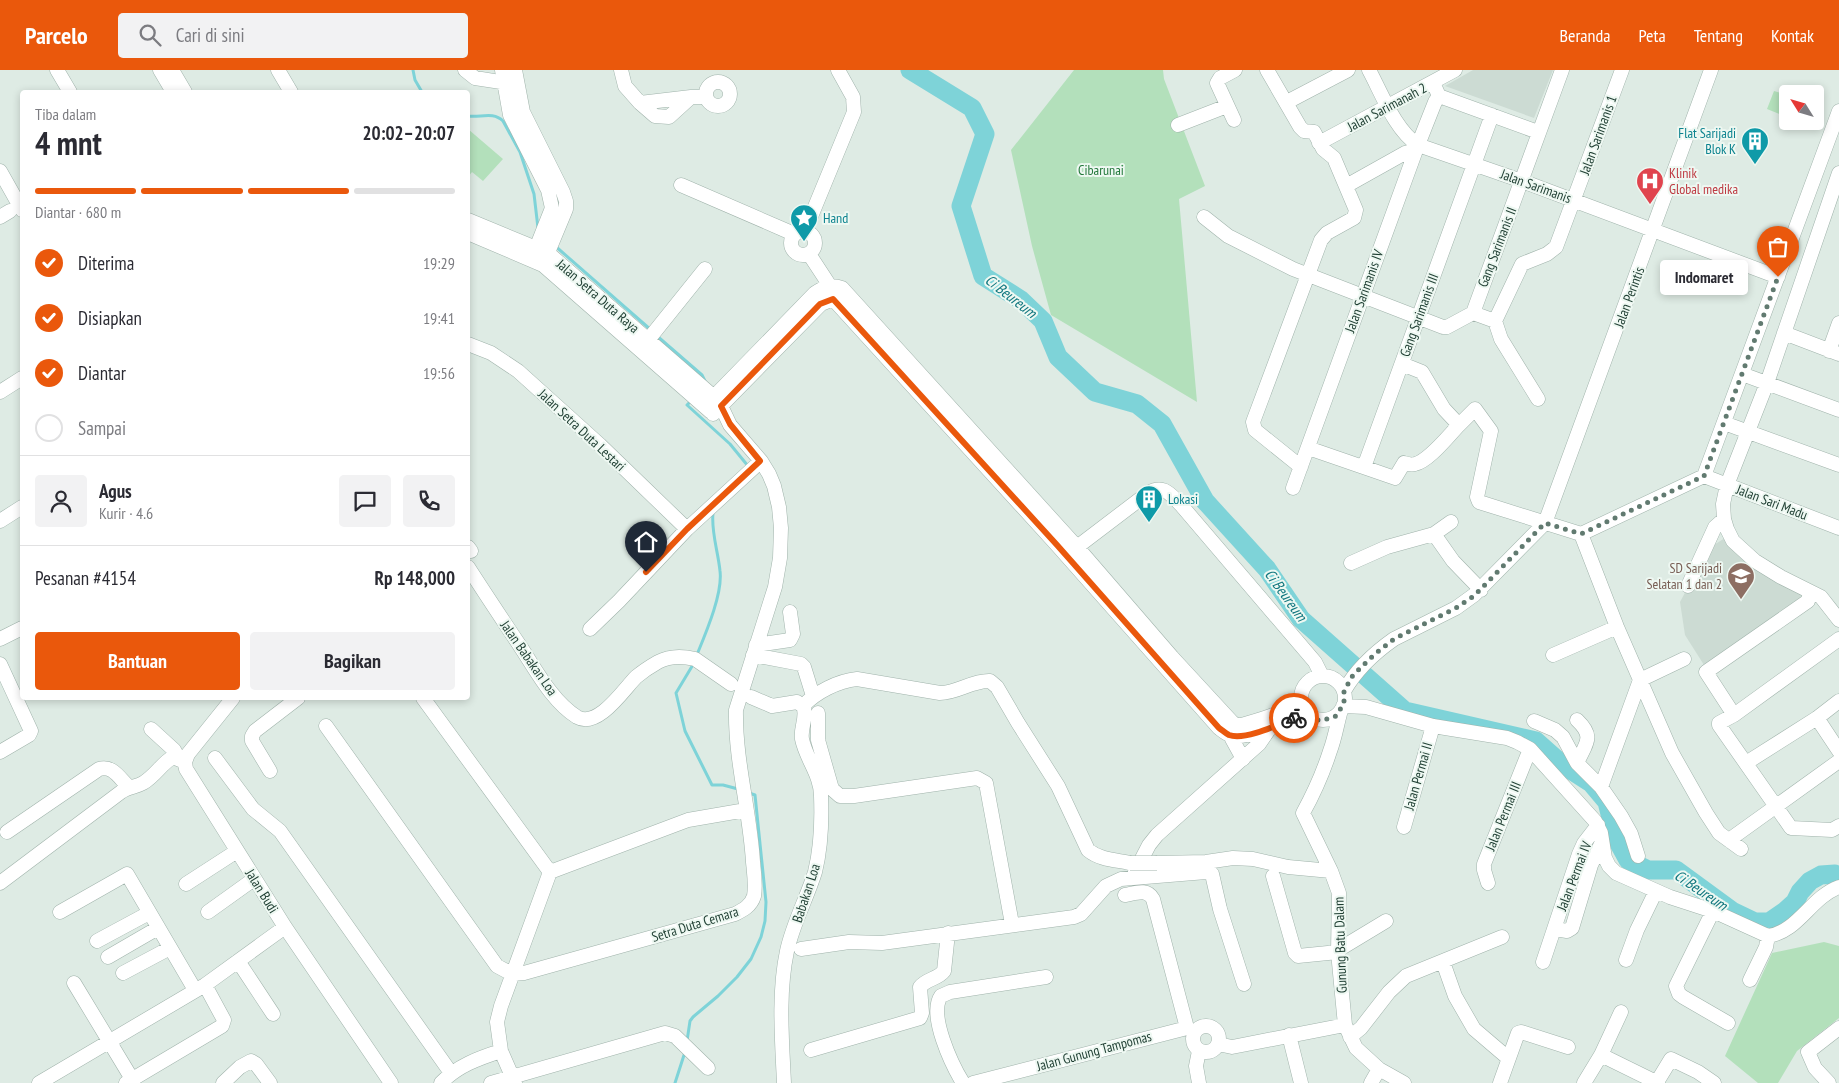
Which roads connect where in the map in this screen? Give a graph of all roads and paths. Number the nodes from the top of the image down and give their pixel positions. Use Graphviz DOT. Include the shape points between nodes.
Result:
graph roads {
  1 [pos="58,70"];
  2 [pos="160,70"];
  3 [pos="172,70"];
  4 [pos="465,70"];
  5 [pos="515,70"];
  6 [pos="622,70"];
  7 [pos="838,70"];
  8 [pos="1235,70"];
  9 [pos="1267,70"];
  10 [pos="1348,70"];
  11 [pos="1369,70"];
  12 [pos="1455,70"];
  13 [pos="1562,70"];
  14 [pos="1622,70"];
  15 [pos="1711,70"];
  16 [pos="282,72"];
  17 [pos="508,79"];
  18 [pos="1433,82"];
  19 [pos="69,90"];
  20 [pos="172,90"];
  21 [pos="184,90"];
  22 [pos="290,90"];
  23 [pos="1439,96"];
  24 [pos="706,98"];
  25 [pos="1287,102"];
  26 [pos="1227,106"];
  27 [pos="1388,106"];
  28 [pos="1839,111"];
  29 [pos="1492,115"];
  30 [pos="1234,120"];
  31 [pos="1178,125"];
  32 [pos="1538,132"];
  33 [pos="1320,143"];
  34 [pos="1417,147"];
  35 [pos="1475,164"];
  36 [pos="0,171"];
  37 [pos="1816,172"];
  38 [pos="1838,177"];
  39 [pos="1522,181"];
  40 [pos="681,185"];
  41 [pos="1346,186"];
  42 [pos="1574,200"];
  43 [pos="11,213"];
  44 [pos="1204,217"];
  45 [pos="470,221"];
  46 [pos="1653,230"];
  47 [pos="800,233"];
  48 [pos="470,234"];
  49 [pos="809,254"];
  50 [pos="540,256"];
  51 [pos="705,269"];
  52 [pos="1308,274"];
  53 [pos="1778,277"];
  54 [pos="831,293"];
  55 [pos="1362,296"];
  56 [pos="1473,313"];
  57 [pos="1418,318"];
  58 [pos="1495,321"];
  59 [pos="1839,323"];
  60 [pos="1784,333"];
  61 [pos="648,340"];
  62 [pos="470,345"];
  63 [pos="1834,352"];
  64 [pos="1402,364"];
  65 [pos="1742,374"];
  66 [pos="20,379"];
  67 [pos="1767,383"];
  68 [pos="0,392"];
  69 [pos="1538,398"];
  70 [pos="713,406"];
  71 [pos="1839,410"];
  72 [pos="1724,423"];
  73 [pos="1459,425"];
  74 [pos="1748,432"];
  75 [pos="1308,448"];
  76 [pos="984,455"];
  77 [pos="760,461"];
  78 [pos="1839,465"];
  79 [pos="1301,467"];
  80 [pos="1364,467"];
  81 [pos="1704,476"];
  82 [pos="1727,485"];
  83 [pos="1293,488"];
  84 [pos="20,507"];
  85 [pos="1724,519"];
  86 [pos="0,521"];
  87 [pos="1451,522"];
  88 [pos="1545,523"];
  89 [pos="1839,528"];
  90 [pos="687,529"];
  91 [pos="1434,534"];
  92 [pos="1581,534"];
  93 [pos="1077,547"];
  94 [pos="1351,563"];
  95 [pos="470,570"];
  96 [pos="1688,586"];
  97 [pos="1481,590"];
  98 [pos="1810,592"];
  99 [pos="790,612"];
  100 [pos="1839,620"];
  101 [pos="1617,627"];
  102 [pos="20,629"];
  103 [pos="590,629"];
  104 [pos="0,639"];
  105 [pos="1839,639"];
  106 [pos="755,650"];
  107 [pos="1553,655"];
  108 [pos="1684,659"];
  109 [pos="1168,661"];
  110 [pos="0,664"];
  111 [pos="1318,674"];
  112 [pos="1640,680"];
  113 [pos="4,681"];
  114 [pos="731,684"];
  115 [pos="752,697"];
  116 [pos="231,700"];
  117 [pos="295,700"];
  118 [pos="424,700"];
  119 [pos="808,701"];
  120 [pos="1839,701"];
  121 [pos="1339,705"];
  122 [pos="1303,707"];
  123 [pos="818,713"];
  124 [pos="1734,715"];
  125 [pos="1817,718"];
  126 [pos="1577,720"];
  127 [pos="1534,721"];
  128 [pos="1268,723"];
  129 [pos="326,726"];
  130 [pos="1433,726"];
  131 [pos="151,729"];
  132 [pos="1234,730"];
  133 [pos="1530,748"];
  134 [pos="1839,751"];
  135 [pos="0,752"];
  136 [pos="215,758"];
  137 [pos="1242,759"];
  138 [pos="182,760"];
  139 [pos="1839,761"];
  140 [pos="1577,763"];
  141 [pos="1746,763"];
  142 [pos="270,771"];
  143 [pos="129,787"];
  144 [pos="1601,787"];
  145 [pos="1775,806"];
  146 [pos="746,810"];
  147 [pos="1598,825"];
  148 [pos="1839,826"];
  149 [pos="1404,827"];
  150 [pos="7,832"];
  151 [pos="1729,840"];
  152 [pos="1602,842"];
  153 [pos="1741,849"];
  154 [pos="237,851"];
  155 [pos="1638,856"];
  156 [pos="1330,871"];
  157 [pos="550,872"];
  158 [pos="1273,876"];
  159 [pos="1132,877"];
  160 [pos="254,879"];
  161 [pos="0,883"];
  162 [pos="1488,883"];
  163 [pos="186,884"];
  164 [pos="1839,887"];
  165 [pos="1656,891"];
  166 [pos="1125,894"];
  167 [pos="1713,911"];
  168 [pos="60,912"];
  169 [pos="208,912"];
  170 [pos="149,913"];
  171 [pos="1386,921"];
  172 [pos="1012,924"];
  173 [pos="285,927"];
  174 [pos="158,928"];
  175 [pos="1555,929"];
  176 [pos="948,933"];
  177 [pos="1768,936"];
  178 [pos="1502,937"];
  179 [pos="97,941"];
  180 [pos="170,948"];
  181 [pos="801,949"];
  182 [pos="1338,951"];
  183 [pos="108,956"];
  184 [pos="1626,960"];
  185 [pos="238,961"];
  186 [pos="1443,962"];
  187 [pos="1544,962"];
  188 [pos="123,973"];
  189 [pos="512,974"];
  190 [pos="1046,977"];
  191 [pos="1750,980"];
  192 [pos="74,983"];
  193 [pos="1244,984"];
  194 [pos="200,988"];
  195 [pos="1621,1012"];
  196 [pos="273,1014"];
  197 [pos="1728,1023"];
  198 [pos="1839,1028"];
  199 [pos="1346,1029"];
  200 [pos="1190,1030"];
  201 [pos="1289,1035"];
  202 [pos="110,1040"];
  203 [pos="1218,1044"];
  204 [pos="1568,1047"];
  205 [pos="812,1050"];
  206 [pos="501,1051"];
  207 [pos="1199,1051"];
  208 [pos="1601,1055"];
  209 [pos="1508,1058"];
  210 [pos="708,1068"];
  211 [pos="1379,1069"];
  212 [pos="451,1072"];
  213 [pos="514,1080"];
  214 [pos="129,1081"];
  215 [pos="39,1083"];
  216 [pos="222,1083"];
  217 [pos="270,1083"];
  218 [pos="391,1083"];
  219 [pos="440,1083"];
  220 [pos="491,1083"];
  221 [pos="784,1083"];
  222 [pos="963,1083"];
  223 [pos="974,1083"];
  224 [pos="1199,1083"];
  225 [pos="1301,1083"];
  226 [pos="1371,1083"];
  227 [pos="1404,1083"];
  228 [pos="1500,1083"];
  229 [pos="1584,1083"];
  230 [pos="1658,1083"];
  231 [pos="1713,1083"];
  232 [pos="1830,1083"];
  1 -- 19 [label="street"];
  2 -- 20 [label="street"];
  3 -- 21 [label="street"];
  4 -- 17 [label="street" via="475,78"];
  5 -- 17 [label="street"];
  6 -- 24 [label="street" via="625,86 640,103"];
  7 -- 47 [label="street" via="853,97 854,112"];
  8 -- 26 [label="street" via="1220,78 1218,83"];
  9 -- 25 [label="street"];
  10 -- 25 [label="street"];
  11 -- 27 [label="street"];
  12 -- 18 [label="street, Jalan Sarimanah 2"];
  13 -- 32 [label="street, Gang Sarimanis II"];
  14 -- 42 [label="street, Jalan Sarimanis 1"];
  15 -- 46 [label="street, Jalan Perintis"];
  16 -- 22 [label="street"];
  17 -- 50 [label="street" via="566,201 566,209"];
  18 -- 23 [label="street"];
  18 -- 27 [label="street, Jalan Sarimanah 2"];
  23 -- 29 [label="street"];
  23 -- 34 [label="street, Jalan Sarimanis IV"];
  25 -- 33 [label="street" via="1300,127 1314,132"];
  26 -- 30 [label="street"];
  26 -- 31 [label="street"];
  27 -- 33 [label="street, Jalan Sarimanah 2"];
  27 -- 34 [label="street" via="1408,139"];
  28 -- 37 [label="street"];
  29 -- 32 [label="street"];
  29 -- 35 [label="street, Gang Sarimanis III"];
  32 -- 39 [label="street, Gang Sarimanis II"];
  33 -- 41 [label="street" via="1334,158"];
  34 -- 35 [label="street, Jalan Sarimanis"];
  34 -- 41 [label="street"];
  34 -- 55 [label="street, Jalan Sarimanis IV"];
  35 -- 39 [label="street, Jalan Sarimanis"];
  35 -- 57 [label="street, Gang Sarimanis III"];
  36 -- 43 [label="street"];
  37 -- 38 [label="street"];
  37 -- 53 [label="street"];
  38 -- 60 [label="street"];
  39 -- 42 [label="street, Jalan Sarimanis"];
  39 -- 56 [label="street, Gang Sarimanis II"];
  40 -- 47 [label="street"];
  41 -- 52 [label="street" via="1356,215 1322,238"];
  42 -- 46 [label="street, Jalan Sarimanis"];
  42 -- 58 [label="street, Jalan Sarimanis 1" via="1556,247 1522,264"];
  44 -- 52 [label="street" via="1228,236"];
  45 -- 50 [label="street, Jalan Setra Duta Raya"];
  46 -- 53 [label="street, Jalan Sarimanis"];
  46 -- 88 [label="street, Jalan Perintis"];
  47 -- 49 [label="street" via="812,235 815,243"];
  47 -- 49 [label="street" via="790,244 793,251 801,256"];
  48 -- 50 [label="street, Jalan Setra Duta Raya"];
  49 -- 54 [label="street"];
  50 -- 61 [label="street, Jalan Setra Duta Raya"];
  50 -- 70 [label="street, Jalan Setra Duta Raya"];
  51 -- 61 [label="street"];
  52 -- 55 [label="street"];
  52 -- 79 [label="street" via="1252,424 1255,430"];
  53 -- 65 [label="street"];
  54 -- 70 [label="street"];
  54 -- 76 [label="street" via="894,355"];
  55 -- 57 [label="street"];
  55 -- 75 [label="street, Jalan Sarimanis IV"];
  56 -- 57 [label="street" via="1445,328"];
  56 -- 58 [label="street"];
  57 -- 64 [label="street, Gang Sarimanis III"];
  58 -- 69 [label="street" via="1501,339"];
  59 -- 63 [label="street"];
  60 -- 63 [label="street"];
  60 -- 67 [label="street"];
  61 -- 70 [label="street, Jalan Setra Duta Raya"];
  62 -- 90 [label="street, Jalan Setra Duta Lestari" via="491,353 518,371"];
  64 -- 73 [label="street" via="1422,372 1444,409"];
  64 -- 80 [label="street, Gang Sarimanis III"];
  65 -- 67 [label="street"];
  65 -- 72 [label="street"];
  66 -- 68 [label="street"];
  67 -- 71 [label="street"];
  67 -- 74 [label="street"];
  70 -- 77 [label="street, Setra Duta Cemara"];
  72 -- 74 [label="street"];
  72 -- 81 [label="street"];
  73 -- 80 [label="street" via="1421,462 1414,465 1404,463 1396,478"];
  73 -- 88 [label="street" via="1475,409 1491,431 1477,497 1479,502"];
  74 -- 78 [label="street"];
  74 -- 82 [label="street"];
  75 -- 79 [label="street, Jalan Sarimanis IV"];
  75 -- 80 [label="street"];
  76 -- 93 [label="street"];
  76 -- 109 [label="street"];
  77 -- 90 [label="street"];
  77 -- 106 [label="street, Setra Duta Cemara" via="774,486 781,528 775,587"];
  79 -- 83 [label="street, Jalan Sarimanis IV"];
  81 -- 82 [label="street, Jalan Sari Madu"];
  81 -- 92 [label="street"];
  82 -- 85 [label="street"];
  82 -- 89 [label="street, Jalan Sari Madu"];
  84 -- 86 [label="street"];
  85 -- 96 [label="street" via="1716,527"];
  85 -- 98 [label="street" via="1733,541 1755,561"];
  87 -- 91 [label="street"];
  88 -- 92 [label="street"];
  88 -- 97 [label="street"];
  90 -- 103 [label="street"];
  91 -- 94 [label="street" via="1387,547"];
  91 -- 97 [label="street" via="1453,561"];
  92 -- 101 [label="street"];
  93 -- 109 [label="street"];
  93 -- 111 [label="street" via="1154,489 1167,492 1315,662"];
  95 -- 114 [label="street, Jalan Babakan Loa" via="542,678 578,717 588,719 600,714 637,676 672,658 695,659"];
  97 -- 121 [label="street" via="1456,608 1394,639 1353,675"];
  98 -- 100 [label="street" via="1821,597"];
  98 -- 124 [label="street" via="1808,601 1706,672"];
  99 -- 106 [label="street" via="793,634 790,640"];
  101 -- 107 [label="street"];
  101 -- 112 [label="street"];
  102 -- 104 [label="street"];
  105 -- 124 [label="street"];
  106 -- 119 [label="street, Babakan Loa" via="801,664"];
  106 -- 146 [label="street, Setra Duta Cemara" via="736,710"];
  108 -- 112 [label="street"];
  109 -- 132 [label="street" via="1219,728"];
  110 -- 113 [label="street"];
  111 -- 121 [label="street" via="1331,677"];
  111 -- 122 [label="street" via="1301,692"];
  112 -- 144 [label="street"];
  112 -- 151 [label="street" via="1672,753 1719,833"];
  113 -- 135 [label="street" via="30,728 30,735"];
  115 -- 119 [label="street" via="772,706"];
  116 -- 138 [label="street"];
  117 -- 142 [label="street" via="252,736"];
  118 -- 157 [label="street"];
  119 -- 156 [label="street, bridge" via="838,684 857,679 940,693 990,681 997,686 1058,786 1088,850 1095,856 1130,863 1253,859 1288,867"];
  119 -- 221 [label="street, Babakan Loa" via="802,739 821,794 820,842 814,872 787,950 782,987"];
  120 -- 125 [label="street"];
  121 -- 122 [label="street" via="1317,720"];
  121 -- 130 [label="street" via="1358,706"];
  121 -- 156 [label="street, Gunung Batu Dalam" via="1331,749 1318,786 1303,812"];
  122 -- 128 [label="street"];
  123 -- 172 [label="street" via="818,740 832,789 840,796 977,778 986,783"];
  124 -- 141 [label="street" via="1719,725"];
  125 -- 134 [label="street"];
  125 -- 141 [label="street"];
  126 -- 140 [label="street" via="1586,728 1588,735"];
  127 -- 140 [label="street" via="1555,730"];
  128 -- 132 [label="street" via="1240,736"];
  128 -- 137 [label="street" via="1258,744"];
  129 -- 189 [label="street" via="497,966"];
  130 -- 133 [label="street" via="1507,738"];
  130 -- 149 [label="street, Jalan Permai II"];
  131 -- 138 [label="street, Jalan Budi"];
  132 -- 137 [label="street"];
  133 -- 147 [label="street"];
  133 -- 162 [label="street, Jalan Permai III" via="1484,864"];
  136 -- 212 [label="street" via="253,809 280,831"];
  137 -- 159 [label="street" via="1157,835"];
  138 -- 143 [label="street" via="174,757 168,760 145,782"];
  138 -- 154 [label="street, Jalan Budi"];
  139 -- 145 [label="street"];
  140 -- 144 [label="street"];
  141 -- 145 [label="street"];
  143 -- 150 [label="street" via="113,770 99,769"];
  143 -- 161 [label="street"];
  144 -- 155 [label="street" via="1631,834"];
  145 -- 148 [label="street" via="1791,828 1832,830"];
  145 -- 151 [label="street"];
  146 -- 157 [label="street" via="688,820"];
  146 -- 189 [label="street, Setra Duta Cemara" via="752,834 755,887 752,900 744,910"];
  147 -- 152 [label="street"];
  147 -- 175 [label="street, Jalan Permai IV" via="1582,849"];
  151 -- 153 [label="street"];
  152 -- 165 [label="street" via="1605,858 1616,874"];
  152 -- 175 [label="street, Jalan Permai IV" via="1591,865 1572,928 1567,932"];
  154 -- 160 [label="street, Jalan Budi"];
  154 -- 163 [label="street"];
  156 -- 182 [label="street, Gunung Batu Dalam" via="1340,902"];
  157 -- 189 [label="street"];
  158 -- 182 [label="street" via="1298,956"];
  159 -- 172 [label="street" via="1106,886 1081,914 1074,917"];
  159 -- 193 [label="street" via="1212,874"];
  160 -- 169 [label="street"];
  160 -- 173 [label="street, Jalan Budi"];
  164 -- 177 [label="street" via="1823,895 1782,932"];
  165 -- 167 [label="street"];
  165 -- 184 [label="street"];
  166 -- 200 [label="street" via="1145,891 1153,899"];
  167 -- 177 [label="street"];
  167 -- 197 [label="street" via="1676,986 1683,997"];
  168 -- 170 [label="street" via="127,874"];
  170 -- 174 [label="street"];
  170 -- 179 [label="street"];
  171 -- 182 [label="street"];
  172 -- 176 [label="street"];
  173 -- 185 [label="street"];
  173 -- 218 [label="street, Jalan Budi"];
  174 -- 180 [label="street"];
  174 -- 183 [label="street"];
  175 -- 187 [label="street, Jalan Permai IV"];
  176 -- 181 [label="street" via="882,943 849,942"];
  176 -- 205 [label="street" via="944,971 920,987 920,1018"];
  177 -- 191 [label="street"];
  178 -- 186 [label="street"];
  180 -- 188 [label="street"];
  180 -- 194 [label="street"];
  182 -- 199 [label="street, Gunung Batu Dalam"];
  185 -- 194 [label="street"];
  185 -- 196 [label="street"];
  186 -- 199 [label="street" via="1406,976 1380,1005"];
  186 -- 209 [label="street" via="1455,996 1474,1029"];
  189 -- 206 [label="street" via="497,1022"];
  190 -- 222 [label="street" via="941,996 936,1007 938,1022"];
  192 -- 202 [label="street"];
  194 -- 202 [label="street"];
  194 -- 214 [label="street" via="224,1020 222,1026"];
  195 -- 208 [label="street"];
  198 -- 232 [label="street" via="1808,1052 1815,1068"];
  199 -- 201 [label="street"];
  199 -- 211 [label="street" via="1356,1048"];
  200 -- 203 [label="street" via="1209,1026 1218,1033"];
  200 -- 207 [label="street" via="1194,1046"];
  200 -- 223 [label="street, Jalan Gunung Tampomas"];
  201 -- 203 [label="street" via="1232,1047"];
  201 -- 225 [label="street"];
  202 -- 214 [label="street"];
  202 -- 215 [label="street"];
  203 -- 207 [label="street" via="1213,1050"];
  204 -- 209 [label="street" via="1521,1032"];
  206 -- 212 [label="street"];
  206 -- 213 [label="street"];
  207 -- 224 [label="street" via="1196,1066"];
  208 -- 229 [label="street"];
  208 -- 230 [label="street"];
  209 -- 228 [label="street"];
  210 -- 213 [label="street" via="688,1047 671,1034 663,1033"];
  211 -- 226 [label="street"];
  211 -- 227 [label="street"];
  212 -- 219 [label="street"];
  213 -- 220 [label="street"];
  216 -- 217 [label="street" via="251,1061"];
  230 -- 231 [label="street" via="1671,1059"];
}
